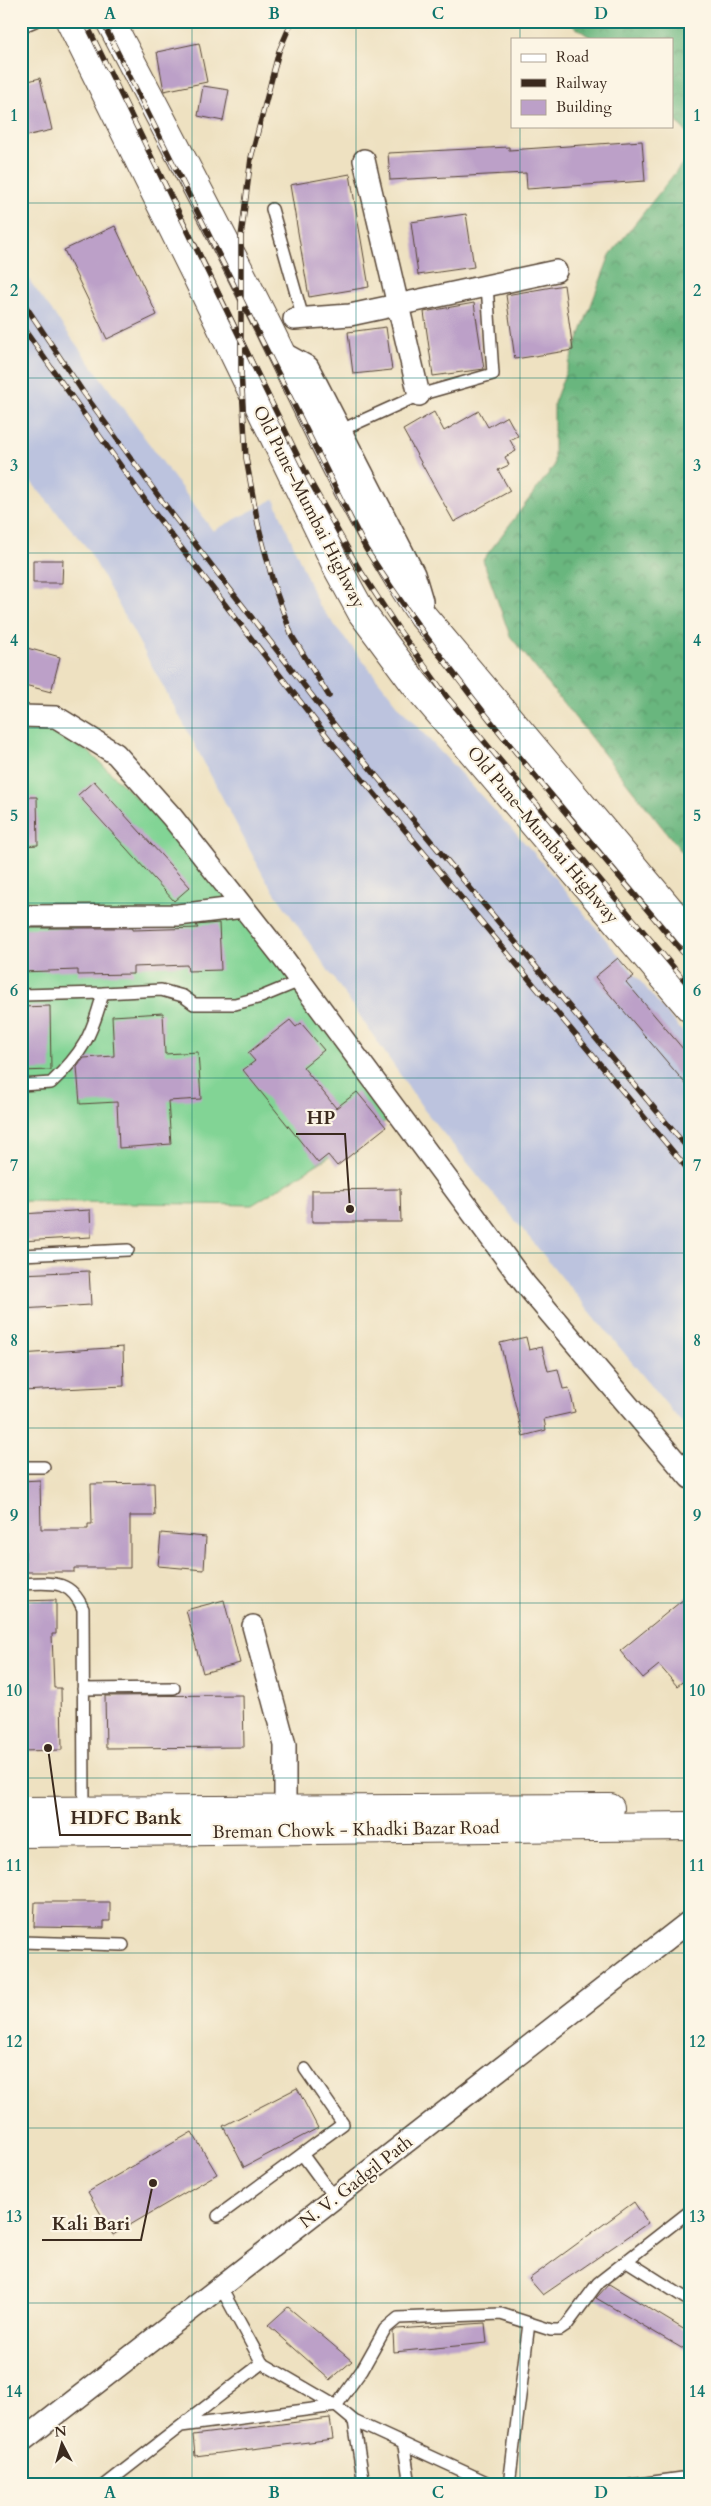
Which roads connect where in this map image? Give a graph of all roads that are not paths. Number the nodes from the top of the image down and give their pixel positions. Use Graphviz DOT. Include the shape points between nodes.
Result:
graph roads {
  1 [pos="35,21"];
  2 [pos="70,21"];
  3 [pos="110,21"];
  4 [pos="21,27"];
  5 [pos="364,160"];
  6 [pos="272,209"];
  7 [pos="556,271"];
  8 [pos="242,276"];
  9 [pos="487,286"];
  10 [pos="204,293"];
  11 [pos="398,304"];
  12 [pos="299,319"];
  13 [pos="419,395"];
  14 [pos="332,434"];
  15 [pos="21,716"];
  16 [pos="244,907"];
  17 [pos="21,916"];
  18 [pos="690,934"];
  19 [pos="300,981"];
  20 [pos="102,993"];
  21 [pos="21,995"];
  22 [pos="690,1008"];
  23 [pos="21,1085"];
  24 [pos="128,1250"];
  25 [pos="21,1255"];
  26 [pos="21,1467"];
  27 [pos="44,1467"];
  28 [pos="690,1478"];
  29 [pos="21,1584"];
  30 [pos="253,1626"];
  31 [pos="174,1688"];
  32 [pos="84,1689"];
  33 [pos="690,1807"];
  34 [pos="21,1811"];
  35 [pos="84,1811"];
  36 [pos="285,1811"];
  37 [pos="690,1826"];
  38 [pos="21,1833"];
  39 [pos="690,1921"];
  40 [pos="21,1942"];
  41 [pos="123,1944"];
  42 [pos="305,2069"];
  43 [pos="302,2154"];
  44 [pos="335,2199"];
  45 [pos="690,2211"];
  46 [pos="218,2216"];
  47 [pos="627,2261"];
  48 [pos="221,2288"];
  49 [pos="690,2301"];
  50 [pos="530,2323"];
  51 [pos="262,2363"];
  52 [pos="336,2406"];
  53 [pos="354,2421"];
  54 [pos="180,2426"];
  55 [pos="21,2442"];
  56 [pos="404,2446"];
  57 [pos="690,2476"];
  58 [pos="106,2485"];
  59 [pos="364,2485"];
  60 [pos="410,2485"];
  61 [pos="493,2485"];
  62 [pos="509,2485"];
  63 [pos="631,2485"];
  1 -- 4 [label="lane"];
  2 -- 10 [label="main road, Old Pune–Mumbai Highway"];
  3 -- 8 [label="main road"];
  5 -- 11 [label="street"];
  6 -- 12 [label="lane"];
  7 -- 9 [label="street"];
  8 -- 10 [label="main road"];
  8 -- 14 [label="main road" via="279,351"];
  9 -- 11 [label="street"];
  9 -- 13 [label="lane" via="493,374"];
  10 -- 22 [label="main road, Old Pune–Mumbai Highway" via="362,613 414,683"];
  11 -- 12 [label="street" via="350,315"];
  11 -- 13 [label="street"];
  13 -- 14 [label="lane"];
  14 -- 18 [label="main road" via="382,552 422,615"];
  15 -- 16 [label="street" via="56,716 116,754 172,817"];
  16 -- 17 [label="street" via="178,915"];
  16 -- 19 [label="street"];
  19 -- 20 [label="lane" via="235,1004 194,1004 182,996 161,990"];
  19 -- 28 [label="street" via="525,1284"];
  20 -- 21 [label="lane"];
  20 -- 23 [label="lane" via="93,1028 68,1067 51,1083"];
  24 -- 25 [label="lane"];
  26 -- 27 [label="lane"];
  29 -- 32 [label="lane" via="55,1583 65,1586 79,1600 83,1609"];
  30 -- 36 [label="street" via="286,1745"];
  31 -- 32 [label="lane"];
  32 -- 35 [label="lane"];
  33 -- 36 [label="main road, Breman Chowk - Khadki Bazar Road"];
  34 -- 35 [label="main road, Breman Chowk - Khadki Bazar Road"];
  35 -- 36 [label="main road, Breman Chowk - Khadki Bazar Road"];
  37 -- 38 [label="main road, Breman Chowk - Khadki Bazar Road"];
  39 -- 44 [label="street, N. V. Gadgil Path"];
  40 -- 41 [label="lane"];
  42 -- 43 [label="lane" via="343,2124"];
  43 -- 44 [label="lane"];
  43 -- 46 [label="lane"];
  44 -- 48 [label="street, N. V. Gadgil Path"];
  45 -- 47 [label="lane"];
  47 -- 49 [label="lane"];
  47 -- 50 [label="lane" via="598,2282 564,2328 551,2330"];
  48 -- 51 [label="lane"];
  48 -- 55 [label="street, N. V. Gadgil Path"];
  50 -- 52 [label="lane" via="500,2314 398,2318 385,2329 362,2370"];
  50 -- 62 [label="lane"];
  51 -- 52 [label="lane"];
  51 -- 54 [label="lane"];
  52 -- 53 [label="lane"];
  52 -- 54 [label="lane"];
  53 -- 56 [label="lane"];
  53 -- 59 [label="lane"];
  54 -- 58 [label="lane"];
  56 -- 60 [label="lane"];
  56 -- 61 [label="lane"];
  57 -- 63 [label="lane"];
}
